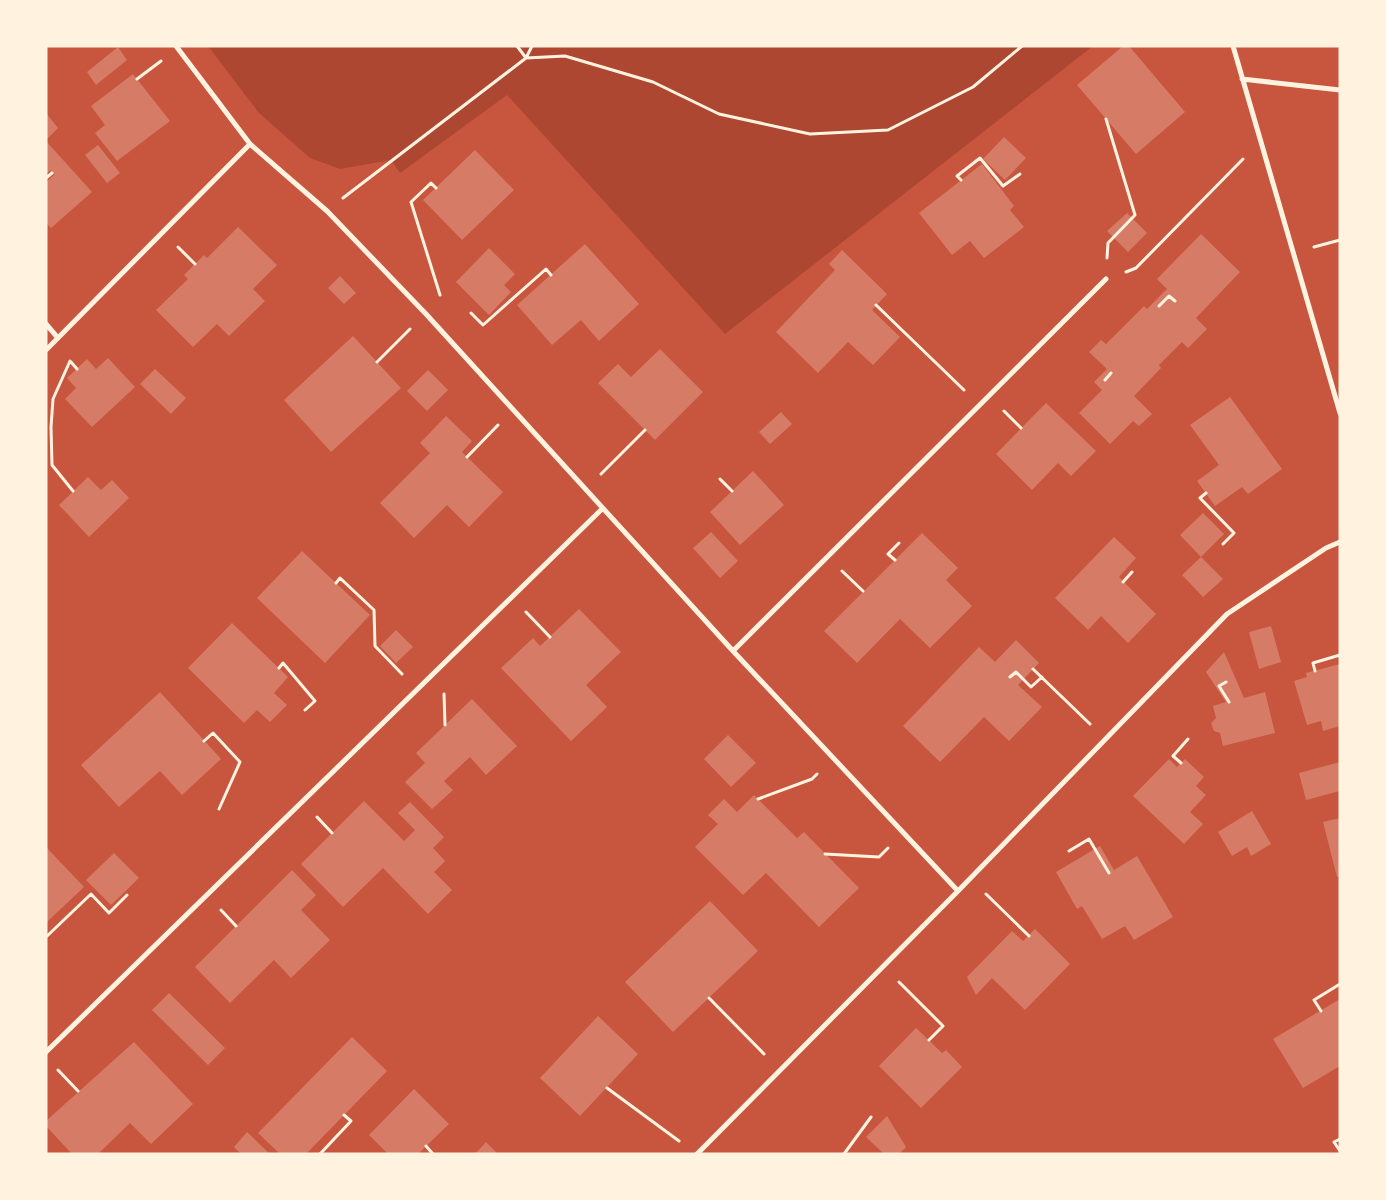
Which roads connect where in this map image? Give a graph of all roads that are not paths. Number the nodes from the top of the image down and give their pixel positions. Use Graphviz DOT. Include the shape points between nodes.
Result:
graph roads {
  1 [pos="1232,46"];
  2 [pos="176,47"];
  3 [pos="1242,79"];
  4 [pos="1340,90"];
  5 [pos="250,144"];
  6 [pos="1106,279"];
  7 [pos="46,324"];
  8 [pos="58,338"];
  9 [pos="46,350"];
  10 [pos="1340,413"];
  11 [pos="602,508"];
  12 [pos="1340,542"];
  13 [pos="733,652"];
  14 [pos="958,891"];
  15 [pos="46,1052"];
  16 [pos="697,1154"];
  1 -- 3 [label="street"];
  2 -- 5 [label="street"];
  3 -- 4 [label="street"];
  3 -- 10 [label="street"];
  5 -- 8 [label="street"];
  5 -- 11 [label="street" via="326,210 426,314"];
  6 -- 13 [label="street"];
  7 -- 8 [label="street"];
  8 -- 9 [label="street"];
  11 -- 13 [label="street"];
  11 -- 15 [label="street"];
  12 -- 14 [label="street" via="1227,614"];
  13 -- 14 [label="street"];
  14 -- 16 [label="street"];
}
